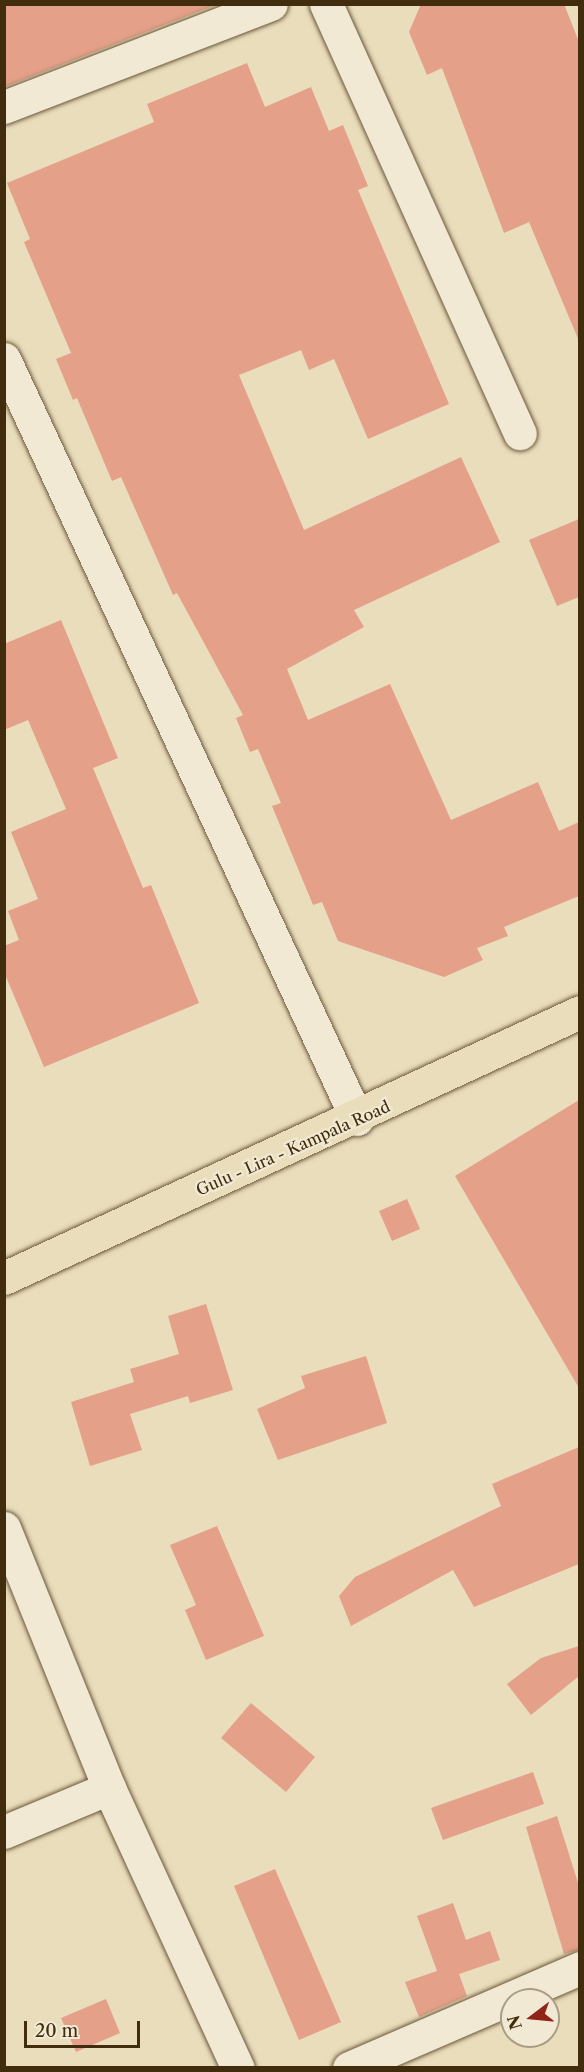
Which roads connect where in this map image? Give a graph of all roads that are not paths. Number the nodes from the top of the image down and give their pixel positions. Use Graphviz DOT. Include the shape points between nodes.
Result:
graph roads {
  1 [pos="272,4"];
  2 [pos="326,4"];
  3 [pos="4,107"];
  4 [pos="4,359"];
  5 [pos="520,433"];
  6 [pos="579,1012"];
  7 [pos="357,1119"];
  8 [pos="4,1278"];
  9 [pos="4,1528"];
  10 [pos="13,1572"];
  11 [pos="109,1788"];
  12 [pos="4,1832"];
  13 [pos="579,1968"];
  14 [pos="238,2067"];
  15 [pos="349,2067"];
  1 -- 3 [label="street"];
  2 -- 5 [label="street"];
  4 -- 7 [label="street"];
  6 -- 7 [label="main road, Gulu - Lira - Kampala Road"];
  7 -- 8 [label="main road, Gulu - Lira - Kampala Road"];
  9 -- 10 [label="street"];
  10 -- 11 [label="street"];
  11 -- 12 [label="street"];
  11 -- 14 [label="street"];
  13 -- 15 [label="street"];
}
